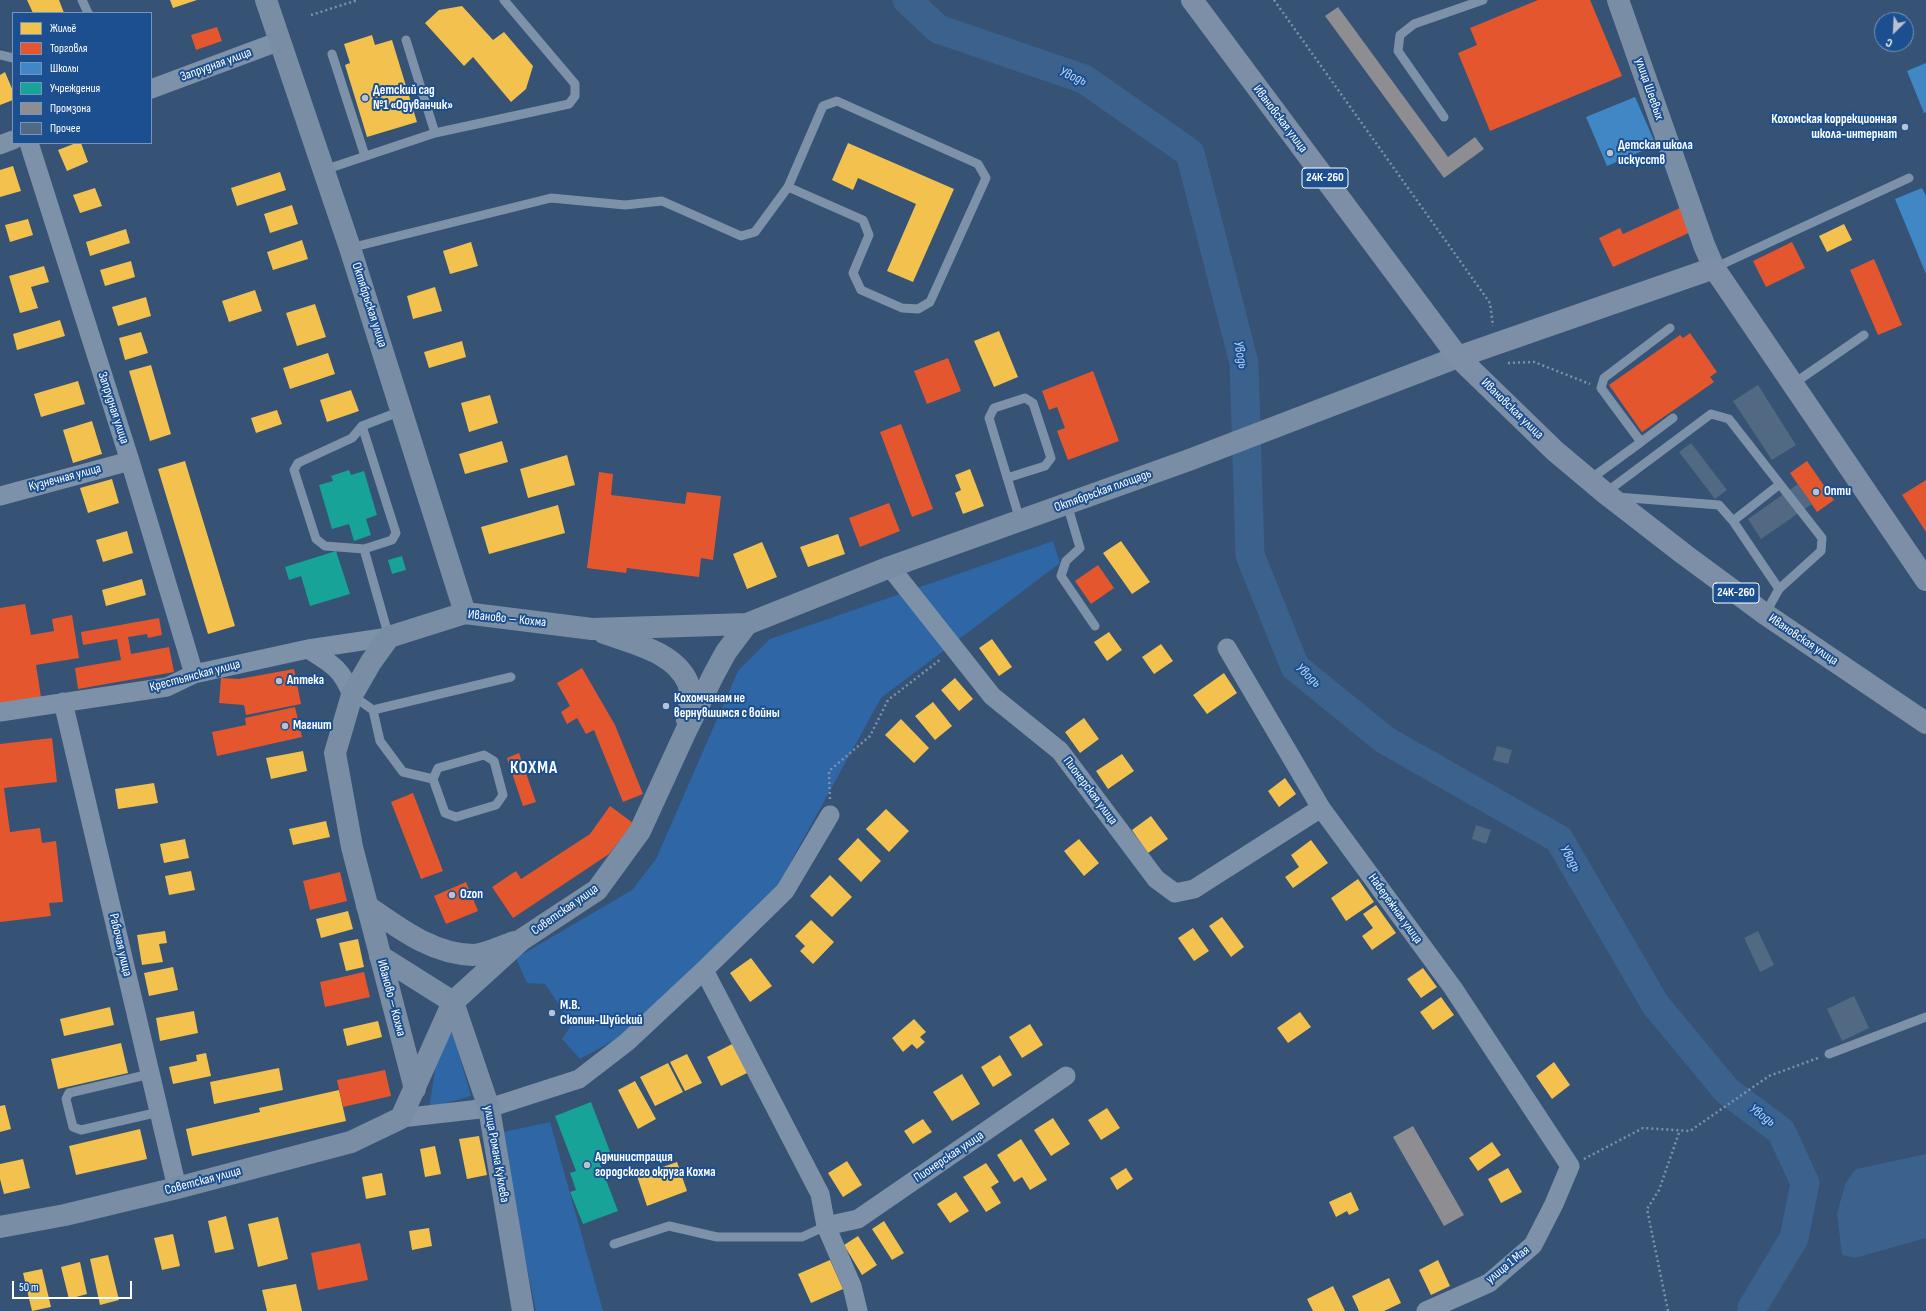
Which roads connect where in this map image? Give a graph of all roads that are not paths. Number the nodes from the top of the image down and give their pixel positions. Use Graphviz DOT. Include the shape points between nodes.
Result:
graph roads {
  1 [pos="82,0"];
  2 [pos="266,0"];
  3 [pos="504,0"];
  4 [pos="1192,0"];
  5 [pos="1483,0"];
  6 [pos="1618,0"];
  7 [pos="88,12"];
  8 [pos="406,40"];
  9 [pos="280,41"];
  10 [pos="332,54"];
  11 [pos="0,55"];
  12 [pos="12,58"];
  13 [pos="152,89"];
  14 [pos="1444,116"];
  15 [pos="435,133"];
  16 [pos="12,140"];
  17 [pos="29,144"];
  18 [pos="0,145"];
  19 [pos="366,156"];
  20 [pos="324,170"];
  21 [pos="1908,178"];
  22 [pos="788,187"];
  23 [pos="350,248"];
  24 [pos="1714,268"];
  25 [pos="1670,328"];
  26 [pos="1864,335"];
  27 [pos="1458,357"];
  28 [pos="1793,384"];
  29 [pos="403,411"];
  30 [pos="1674,418"];
  31 [pos="362,426"];
  32 [pos="1640,442"];
  33 [pos="130,461"];
  34 [pos="1007,478"];
  35 [pos="1780,484"];
  36 [pos="1601,489"];
  37 [pos="0,496"];
  38 [pos="1066,504"];
  39 [pos="1020,520"];
  40 [pos="1733,521"];
  41 [pos="364,549"];
  42 [pos="890,567"];
  43 [pos="1926,580"];
  44 [pos="1779,589"];
  45 [pos="465,613"];
  46 [pos="1765,614"];
  47 [pos="747,624"];
  48 [pos="1095,626"];
  49 [pos="592,629"];
  50 [pos="389,636"];
  51 [pos="1227,648"];
  52 [pos="308,649"];
  53 [pos="194,674"];
  54 [pos="511,677"];
  55 [pos="352,695"];
  56 [pos="64,702"];
  57 [pos="373,710"];
  58 [pos="0,712"];
  59 [pos="1926,723"];
  60 [pos="685,733"];
  61 [pos="433,779"];
  62 [pos="1321,808"];
  63 [pos="830,815"];
  64 [pos="367,906"];
  65 [pos="521,940"];
  66 [pos="380,956"];
  67 [pos="704,970"];
  68 [pos="453,1002"];
  69 [pos="1926,1017"];
  70 [pos="1829,1054"];
  71 [pos="150,1074"];
  72 [pos="1066,1076"];
  73 [pos="415,1089"];
  74 [pos="489,1108"];
  75 [pos="159,1112"];
  76 [pos="401,1118"];
  77 [pos="1570,1166"];
  78 [pos="176,1188"];
  79 [pos="826,1226"];
  80 [pos="0,1227"];
  81 [pos="614,1244"];
  82 [pos="523,1311"];
  83 [pos="858,1311"];
  84 [pos="1426,1311"];
  1 -- 7 [label="lane"];
  2 -- 9 [label="main road, Октябрьская улица"];
  3 -- 15 [label="lane" via="575,84 575,96 569,104"];
  4 -- 27 [label="main road, Ивановская улица / 24К-260"];
  5 -- 14 [label="lane" via="1414,24 1400,35 1398,51"];
  6 -- 24 [label="main road, улица Шеевых"];
  8 -- 15 [label="lane"];
  9 -- 13 [label="street, Запрудная улица"];
  9 -- 20 [label="main road, Октябрьская улица"];
  10 -- 19 [label="lane"];
  11 -- 12 [label="lane"];
  15 -- 19 [label="lane"];
  16 -- 18 [label="street"];
  17 -- 33 [label="street, Запрудная улица"];
  19 -- 20 [label="lane"];
  20 -- 23 [label="main road, Октябрьская улица"];
  21 -- 24 [label="lane"];
  22 -- 22 [label="lane" via="863,220 869,235 853,273 861,290 902,308 918,309 930,302 986,178 978,164 837,101 822,106"];
  22 -- 23 [label="lane" via="755,232 740,236 662,201 625,205 551,198"];
  23 -- 29 [label="main road, Октябрьская улица"];
  24 -- 27 [label="main road"];
  24 -- 28 [label="main road"];
  25 -- 32 [label="lane" via="1604,378 1601,388"];
  26 -- 28 [label="lane"];
  27 -- 36 [label="main road, Ивановская улица / 24К-260" via="1555,451"];
  27 -- 38 [label="main road, Октябрьская площадь"];
  28 -- 43 [label="main road"];
  29 -- 31 [label="lane"];
  29 -- 45 [label="main road, Октябрьская улица"];
  30 -- 32 [label="lane"];
  31 -- 41 [label="lane" via="396,533 392,540"];
  31 -- 41 [label="lane" via="352,438 298,463 294,470 316,539 325,546"];
  32 -- 36 [label="lane"];
  33 -- 37 [label="street, Кузнечная улица"];
  33 -- 53 [label="street, Запрудная улица"];
  34 -- 34 [label="lane" via="989,418 994,408 1026,398 1033,403 1051,458 1045,466"];
  34 -- 39 [label="lane"];
  35 -- 36 [label="lane" via="1729,419 1711,414"];
  35 -- 40 [label="lane"];
  35 -- 44 [label="lane" via="1822,538 1821,551"];
  36 -- 40 [label="lane" via="1719,505"];
  36 -- 46 [label="main road, Ивановская улица / 24К-260"];
  38 -- 39 [label="main road, Октябрьская площадь"];
  38 -- 48 [label="lane" via="1080,548 1066,561 1061,576"];
  39 -- 42 [label="main road, Октябрьская площадь"];
  40 -- 44 [label="lane"];
  41 -- 50 [label="lane"];
  42 -- 47 [label="main road, Октябрьская площадь"];
  42 -- 62 [label="street, Пионерская улица" via="992,696 1060,751 1156,879 1175,893 1194,889"];
  44 -- 46 [label="lane"];
  45 -- 49 [label="main road, Иваново — Кохма"];
  45 -- 50 [label="main road, Иваново — Кохма"];
  46 -- 59 [label="main road, Ивановская улица / 24К-260"];
  47 -- 49 [label="main road, Иваново — Кохма"];
  47 -- 60 [label="main road, Советская улица" via="726,652"];
  49 -- 60 [label="main road" via="662,655 677,668 688,683 690,708"];
  50 -- 52 [label="street, Крестьянская улица"];
  50 -- 55 [label="main road, Иваново — Кохма"];
  51 -- 62 [label="street, Набережная улица"];
  52 -- 53 [label="street, Крестьянская улица"];
  52 -- 55 [label="street" via="333,664 344,678"];
  53 -- 56 [label="street, Крестьянская улица" via="167,687"];
  54 -- 57 [label="lane"];
  55 -- 57 [label="lane"];
  55 -- 64 [label="main road, Иваново — Кохма" via="335,753 352,847"];
  56 -- 58 [label="street, Крестьянская улица"];
  56 -- 71 [label="street, Рабочая улица"];
  57 -- 61 [label="lane" via="380,740 403,772"];
  60 -- 65 [label="main road, Советская улица" via="640,830 597,890"];
  61 -- 61 [label="lane" via="445,812 456,817 496,805 503,795 494,761 484,755 438,768"];
  62 -- 77 [label="street, Набережная улица" via="1453,988"];
  63 -- 67 [label="street, Советская улица" via="785,891"];
  64 -- 65 [label="main road" via="404,932 440,950 474,955"];
  64 -- 66 [label="main road, Иваново — Кохма"];
  65 -- 68 [label="main road, Советская улица"];
  66 -- 68 [label="main road"];
  66 -- 73 [label="main road, Иваново — Кохма"];
  67 -- 74 [label="street, Советская улица" via="627,1042 579,1078"];
  67 -- 79 [label="street" via="820,1194"];
  68 -- 73 [label="main road, Советская улица"];
  68 -- 74 [label="main road, улица Романа Куклева"];
  69 -- 70 [label="lane"];
  71 -- 75 [label="street, Рабочая улица"];
  71 -- 75 [label="lane" via="69,1093 66,1099 73,1127 81,1130"];
  72 -- 79 [label="street, Пионерская улица" via="858,1218"];
  73 -- 76 [label="main road, Советская улица"];
  74 -- 76 [label="street, Советская улица"];
  74 -- 82 [label="main road, улица Романа Куклева"];
  75 -- 78 [label="street, Рабочая улица"];
  76 -- 78 [label="main road, Советская улица" via="351,1142"];
  77 -- 84 [label="street, улица 1 Мая" via="1533,1245 1489,1283"];
  78 -- 80 [label="main road, Советская улица"];
  79 -- 81 [label="lane" via="802,1237 717,1237 669,1226"];
  79 -- 83 [label="street" via="852,1286"];
}
